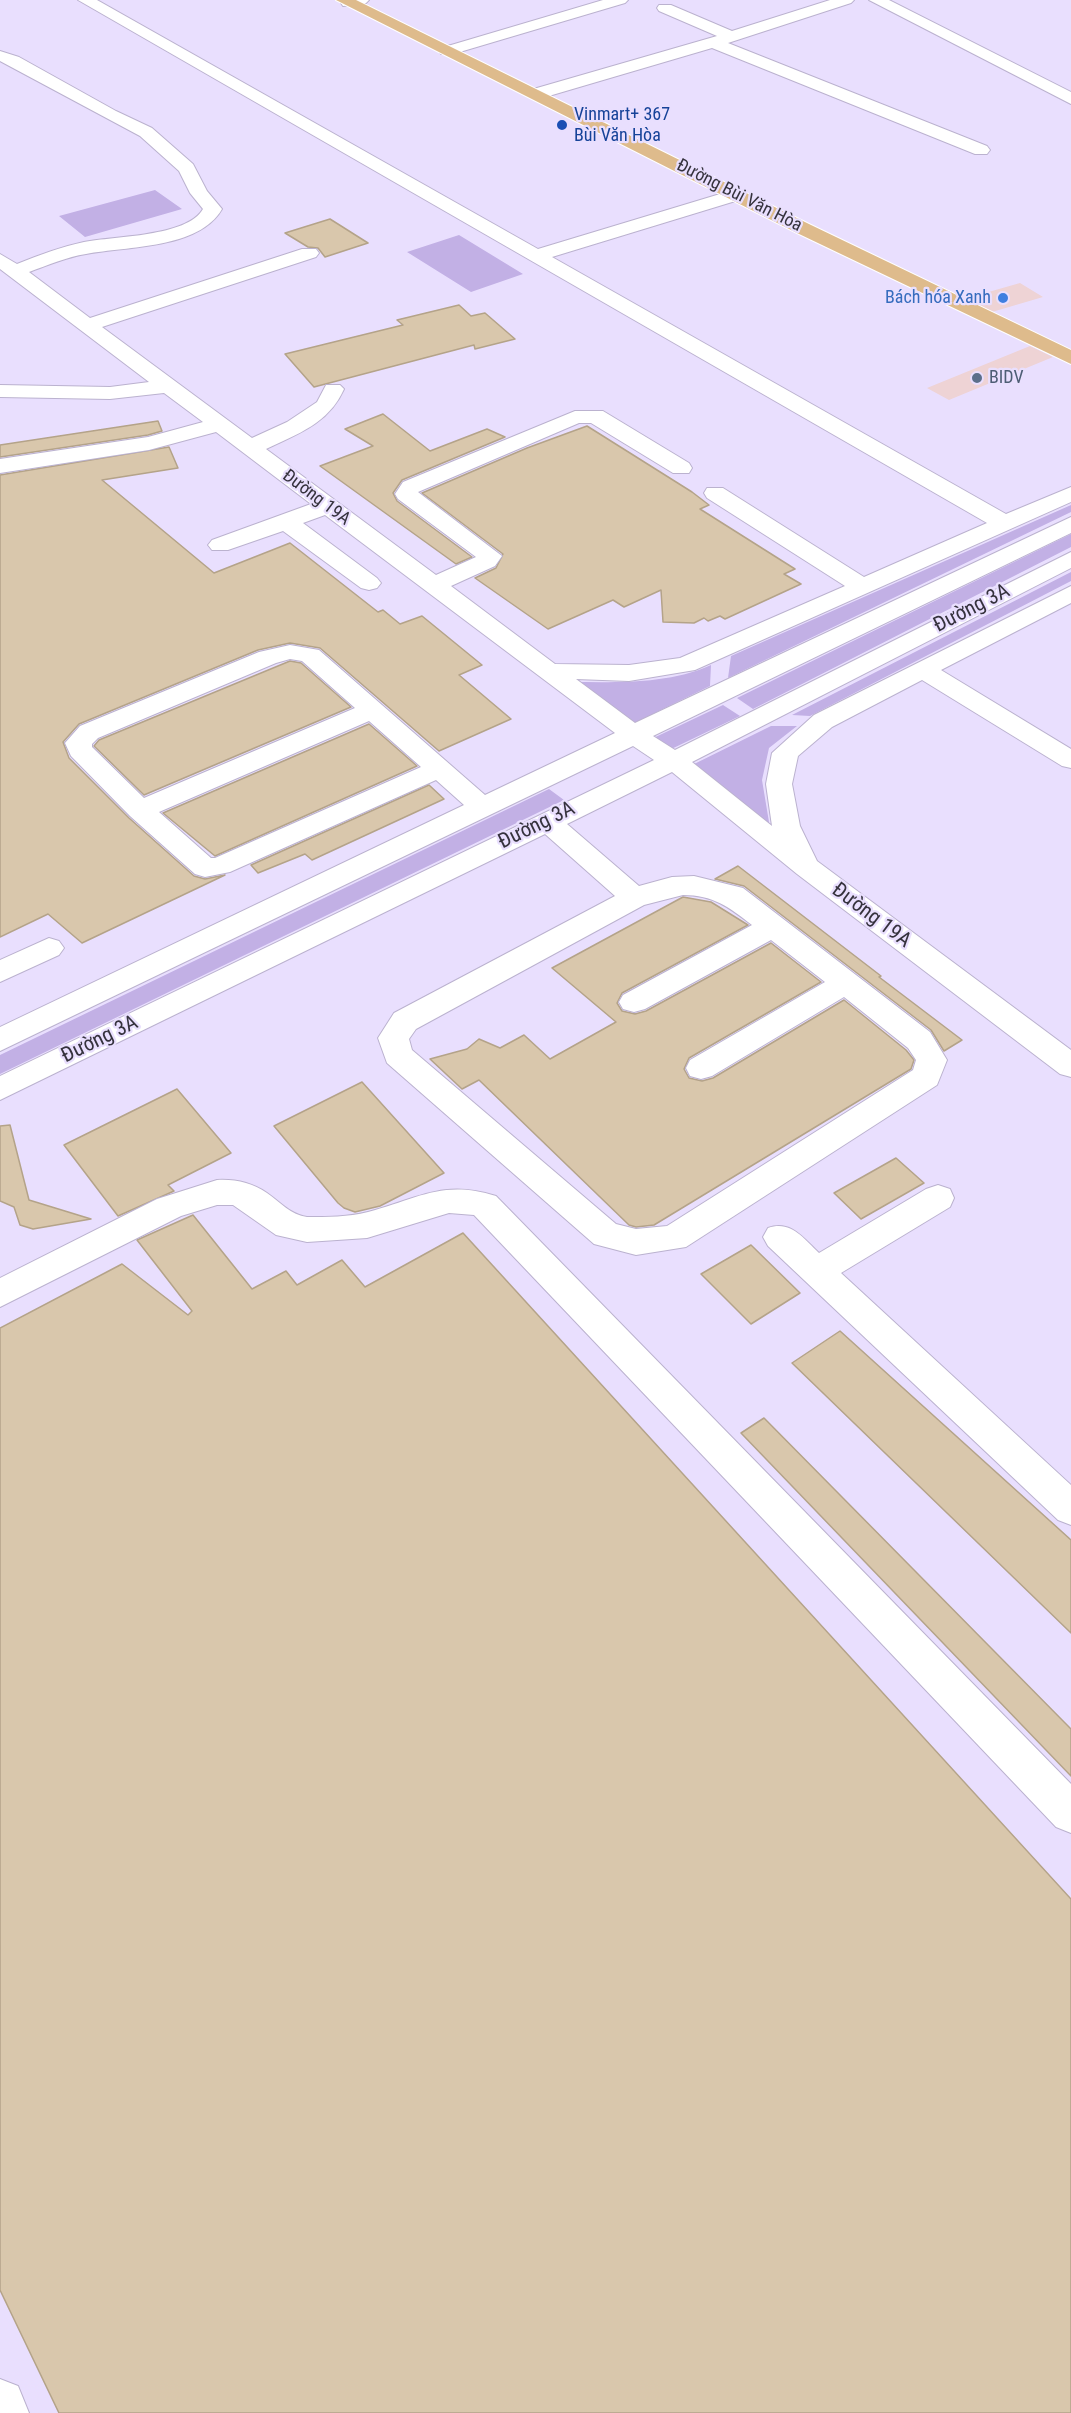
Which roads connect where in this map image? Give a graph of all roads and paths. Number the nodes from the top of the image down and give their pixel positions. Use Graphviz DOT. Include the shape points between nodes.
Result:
graph roads {
  1 [pos="86,0"];
  2 [pos="620,0"];
  3 [pos="846,0"];
  4 [pos="877,0"];
  5 [pos="351,1"];
  6 [pos="665,8"];
  7 [pos="729,35"];
  8 [pos="711,42"];
  9 [pos="447,51"];
  10 [pos="0,56"];
  11 [pos="536,94"];
  12 [pos="1071,99"];
  13 [pos="981,150"];
  14 [pos="736,195"];
  15 [pos="309,253"];
  16 [pos="536,256"];
  17 [pos="7,266"];
  18 [pos="88,325"];
  19 [pos="1071,358"];
  20 [pos="167,386"];
  21 [pos="333,389"];
  22 [pos="0,391"];
  23 [pos="218,425"];
  24 [pos="249,448"];
  25 [pos="0,466"];
  26 [pos="681,468"];
  27 [pos="715,493"];
  28 [pos="1071,494"];
  29 [pos="327,506"];
  30 [pos="286,522"];
  31 [pos="1006,524"];
  32 [pos="1071,524"];
  33 [pos="220,545"];
  34 [pos="1071,559"];
  35 [pos="369,583"];
  36 [pos="433,585"];
  37 [pos="862,586"];
  38 [pos="1071,593"];
  39 [pos="724,648"];
  40 [pos="922,669"];
  41 [pos="549,671"];
  42 [pos="720,694"];
  43 [pos="372,710"];
  44 [pos="758,720"];
  45 [pos="824,721"];
  46 [pos="634,735"];
  47 [pos="1071,760"];
  48 [pos="674,761"];
  49 [pos="439,769"];
  50 [pos="483,808"];
  51 [pos="140,810"];
  52 [pos="546,821"];
  53 [pos="807,867"];
  54 [pos="634,898"];
  55 [pos="773,926"];
  56 [pos="49,948"];
  57 [pos="0,972"];
  58 [pos="847,982"];
  59 [pos="634,1002"];
  60 [pos="0,1040"];
  61 [pos="1071,1066"];
  62 [pos="701,1068"];
  63 [pos="0,1089"];
  64 [pos="938,1198"];
  65 [pos="780,1237"];
  66 [pos="816,1271"];
  67 [pos="0,1293"];
  68 [pos="1071,1509"];
  69 [pos="1071,1812"];
  70 [pos="0,2404"];
  71 [pos="4,2413"];
  1 -- 16 [label="street"];
  2 -- 9 [label="street"];
  3 -- 7 [label="street"];
  4 -- 12 [label="street"];
  5 -- 9 [label="main road, Đường Bùi Văn Hòa"];
  6 -- 7 [label="street"];
  7 -- 8 [label="street"];
  8 -- 11 [label="street"];
  8 -- 13 [label="street"];
  9 -- 11 [label="main road, Đường Bùi Văn Hòa"];
  10 -- 17 [label="street" via="139,127 187,168 199,193 213,209 209,219 190,229"];
  11 -- 14 [label="main road, Đường Bùi Văn Hòa"];
  14 -- 16 [label="street"];
  14 -- 19 [label="main road, Đường Bùi Văn Hòa"];
  15 -- 18 [label="street"];
  16 -- 31 [label="street"];
  17 -- 18 [label="street, Đường 19A"];
  18 -- 20 [label="street, Đường 19A"];
  20 -- 22 [label="street" via="110,393"];
  20 -- 23 [label="street, Đường 19A"];
  21 -- 24 [label="street" via="326,405 295,427"];
  23 -- 24 [label="street, Đường 19A"];
  23 -- 25 [label="street" via="149,443"];
  24 -- 29 [label="street, Đường 19A"];
  26 -- 36 [label="street" via="595,416 586,415 411,487 406,494 490,556 487,561"];
  27 -- 37 [label="street"];
  28 -- 31 [label="street"];
  29 -- 30 [label="street"];
  29 -- 36 [label="street, Đường 19A"];
  30 -- 33 [label="street"];
  30 -- 35 [label="street"];
  31 -- 37 [label="street"];
  32 -- 42 [label="street, Đường 3A"];
  34 -- 44 [label="street, Đường 3A"];
  36 -- 41 [label="street, Đường 19A"];
  37 -- 39 [label="street"];
  38 -- 40 [label="street, Đường 3A"];
  39 -- 41 [label="street" via="686,664 629,673"];
  39 -- 42 [label="street" via="718,671"];
  40 -- 45 [label="street, Đường 3A"];
  40 -- 47 [label="street"];
  41 -- 46 [label="street, Đường 19A"];
  42 -- 44 [label="street"];
  42 -- 46 [label="street, Đường 3A"];
  43 -- 49 [label="street"];
  43 -- 51 [label="street"];
  43 -- 51 [label="street" via="310,655 290,652 268,657 82,736 80,750"];
  44 -- 45 [label="street"];
  44 -- 48 [label="street, Đường 3A"];
  45 -- 53 [label="street, Đường 3A" via="784,753 779,784 786,826"];
  46 -- 48 [label="street, Đường 19A"];
  46 -- 50 [label="street, Đường 3A"];
  48 -- 52 [label="street, Đường 3A"];
  48 -- 53 [label="street, Đường 19A"];
  49 -- 50 [label="street"];
  49 -- 51 [label="street" via="220,866 205,867 198,863"];
  50 -- 60 [label="street, Đường 3A"];
  52 -- 54 [label="street"];
  52 -- 63 [label="street, Đường 3A"];
  53 -- 61 [label="street, Đường 19A"];
  54 -- 55 [label="street" via="675,884 708,886 733,895"];
  54 -- 58 [label="street" via="405,1021 393,1038 398,1055 606,1235 636,1242 674,1238 926,1077 932,1060 919,1040"];
  55 -- 58 [label="street"];
  55 -- 59 [label="street"];
  56 -- 57 [label="street"];
  58 -- 62 [label="street"];
  64 -- 66 [label="street"];
  65 -- 66 [label="street"];
  66 -- 68 [label="street"];
  67 -- 69 [label="street" via="177,1205 208,1195 233,1192 262,1205 292,1228 347,1228 374,1223 439,1200 466,1199 484,1205"];
  70 -- 71 [label="street"];
}
